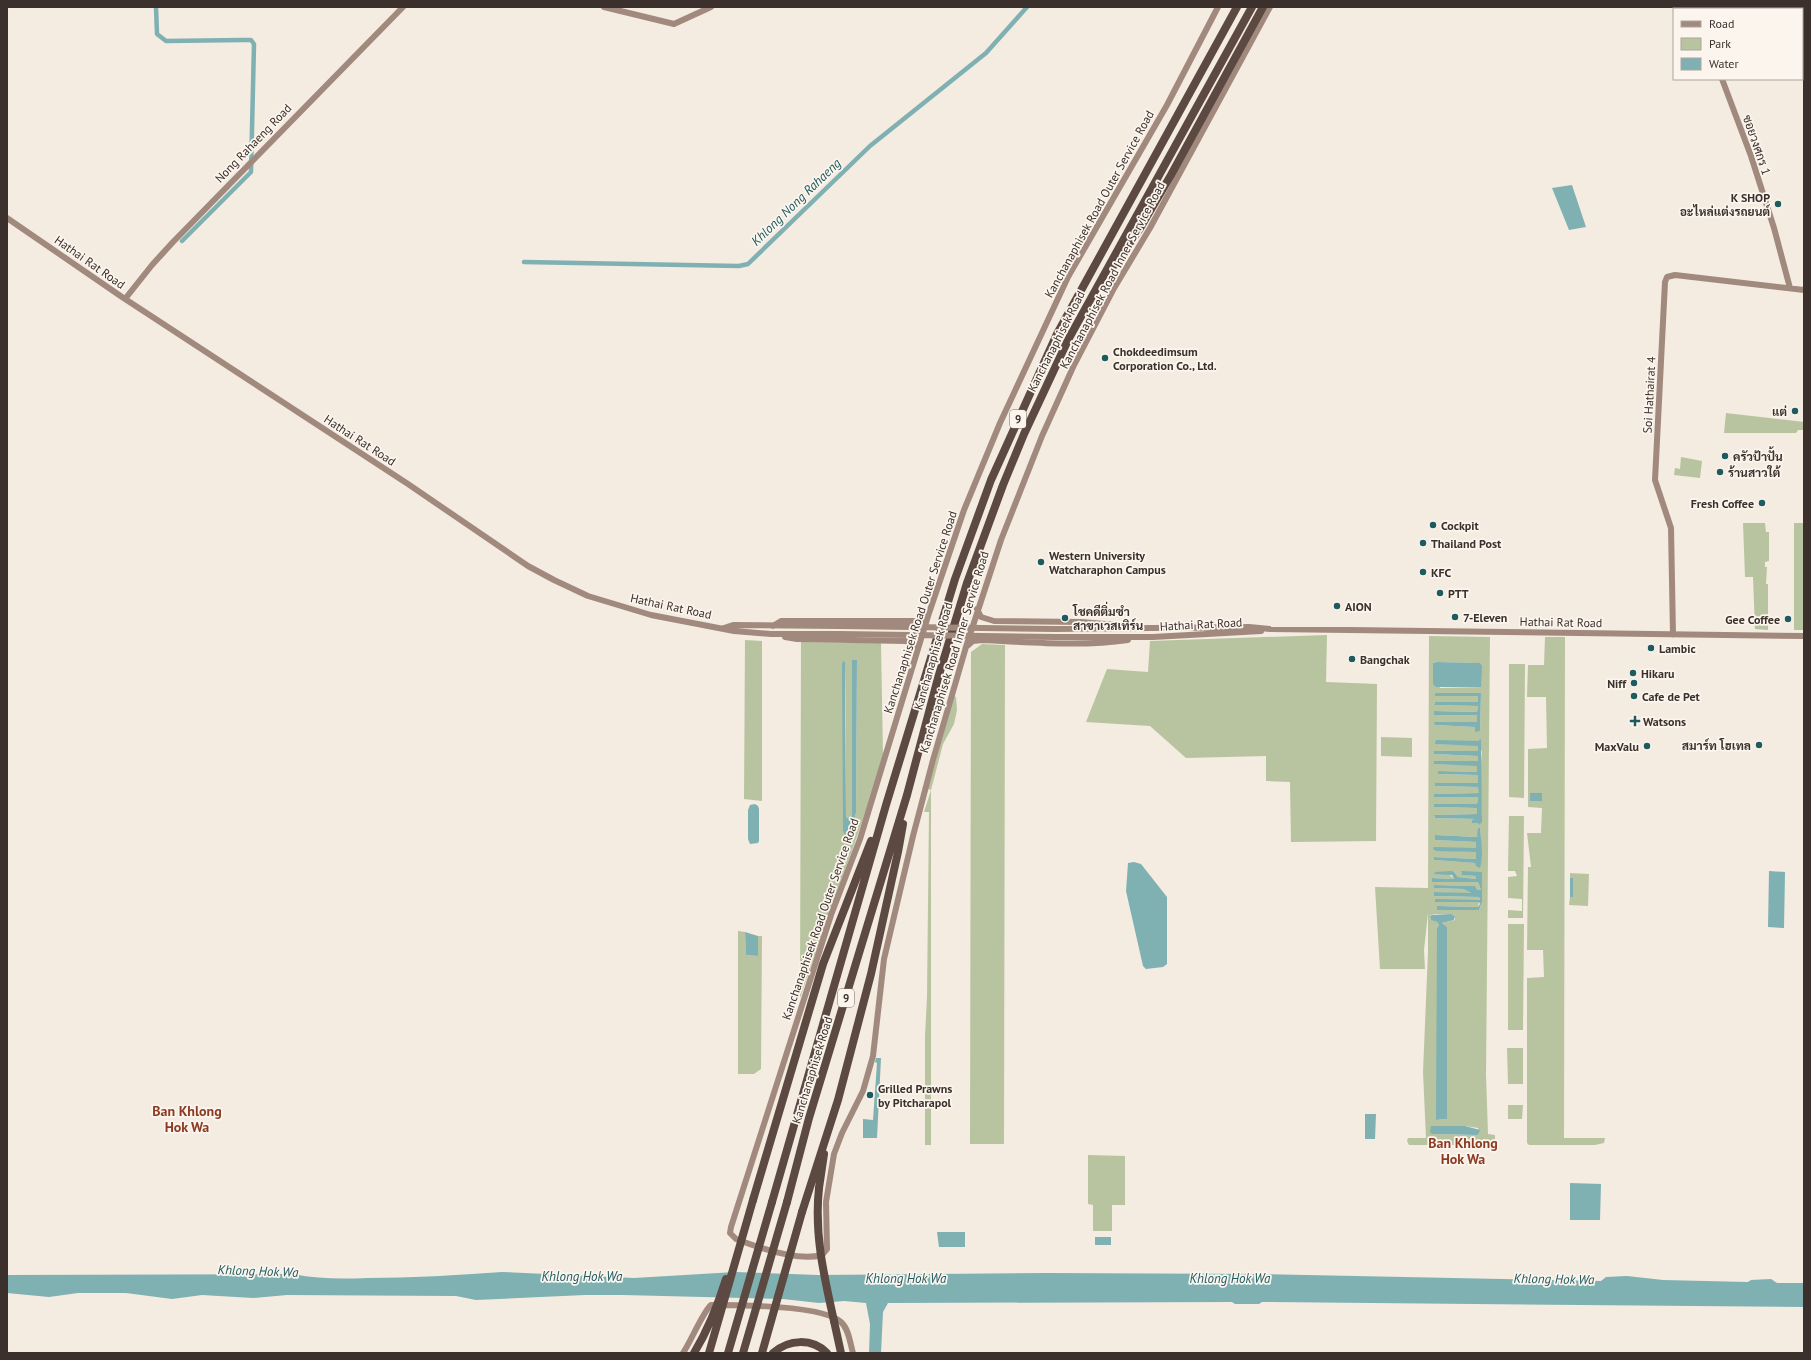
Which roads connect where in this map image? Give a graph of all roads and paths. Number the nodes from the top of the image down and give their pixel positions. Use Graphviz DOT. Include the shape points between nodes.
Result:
graph roads {
  1 [pos="403,7"];
  2 [pos="604,7"];
  3 [pos="712,7"];
  4 [pos="1218,7"];
  5 [pos="1237,7"];
  6 [pos="1252,7"];
  7 [pos="1263,7"];
  8 [pos="1270,7"];
  9 [pos="1225,76"];
  10 [pos="1722,80"];
  11 [pos="1196,108"];
  12 [pos="7,218"];
  13 [pos="1790,288"];
  14 [pos="1096,290"];
  15 [pos="1804,290"];
  16 [pos="125,300"];
  17 [pos="977,609"];
  18 [pos="928,616"];
  19 [pos="899,621"];
  20 [pos="773,626"];
  21 [pos="724,628"];
  22 [pos="1154,628"];
  23 [pos="1270,629"];
  24 [pos="771,634"];
  25 [pos="1673,635"];
  26 [pos="1804,636"];
  27 [pos="1153,637"];
  28 [pos="899,641"];
  29 [pos="918,647"];
  30 [pos="966,647"];
  31 [pos="907,796"];
  32 [pos="886,805"];
  33 [pos="827,1137"];
  34 [pos="730,1233"];
  35 [pos="741,1238"];
  36 [pos="683,1353"];
  37 [pos="694,1353"];
  38 [pos="709,1353"];
  39 [pos="728,1353"];
  40 [pos="743,1353"];
  41 [pos="762,1353"];
  42 [pos="773,1353"];
  43 [pos="827,1353"];
  44 [pos="841,1353"];
  45 [pos="853,1353"];
  1 -- 16 [label="main road, Nong Rahaeng Road" via="170,245"];
  2 -- 3 [label="main road" via="674,24"];
  4 -- 18 [label="main road, Kanchanaphisek Road Outer Service Road" via="1166,105 1068,277 1000,423 964,510"];
  5 -- 32 [label="highway, Kanchanaphisek Road / 9" via="1057,334 1013,429 991,480 955,579"];
  6 -- 11 [label="highway, Kanchanaphisek Road / 9"];
  7 -- 9 [label="highway"];
  8 -- 17 [label="main road, Kanchanaphisek Road Inner Service Road" via="1074,365 1012,508"];
  9 -- 11 [label="highway"];
  9 -- 14 [label="highway" via="1139,230"];
  10 -- 13 [label="main road, ซอยวงศกร 1" via="1751,156"];
  11 -- 14 [label="highway, Kanchanaphisek Road / 9"];
  12 -- 16 [label="main road, Hathai Rat Road"];
  13 -- 15 [label="main road"];
  13 -- 25 [label="main road, Soi Hathairat 4" via="1675,275 1667,277 1665,282 1655,480 1671,528"];
  14 -- 31 [label="highway, Kanchanaphisek Road / 9" via="1047,383 989,521 938,678"];
  16 -- 21 [label="main road, Hathai Rat Road" via="408,484 539,573 588,596 644,613"];
  17 -- 22 [label="main road" via="981,617 994,621 1081,622"];
  17 -- 30 [label="main road, Kanchanaphisek Road Inner Service Road"];
  18 -- 19 [label="main road" via="918,621"];
  18 -- 29 [label="main road, Kanchanaphisek Road Outer Service Road"];
  19 -- 20 [label="main road" via="781,621"];
  19 -- 28 [label="main road" via="904,630"];
  20 -- 21 [label="main road, Hathai Rat Road" via="734,624"];
  20 -- 22 [label="main road, Hathai Rat Road, bridge"];
  21 -- 24 [label="main road, Hathai Rat Road"];
  22 -- 23 [label="main road, Hathai Rat Road"];
  23 -- 25 [label="main road, Hathai Rat Road"];
  23 -- 27 [label="main road, Hathai Rat Road"];
  24 -- 27 [label="main road, Hathai Rat Road, bridge"];
  24 -- 28 [label="main road" via="797,639"];
  25 -- 26 [label="main road, Hathai Rat Road"];
  27 -- 30 [label="main road" via="1115,642 982,640 973,641"];
  28 -- 29 [label="main road" via="906,641"];
  29 -- 34 [label="main road, Kanchanaphisek Road Outer Service Road" via="860,839 831,915"];
  30 -- 34 [label="main road, Kanchanaphisek Road Inner Service Road" via="932,760 900,886 884,959 874,1056 863,1091 834,1154 826,1202 827,1249 816,1257 799,1256 736,1239"];
  31 -- 33 [label="highway" via="898,852 872,966"];
  31 -- 40 [label="highway, Kanchanaphisek Road / 9, bridge" via="809,1118"];
  32 -- 35 [label="highway, bridge" via="823,964"];
  32 -- 39 [label="highway, Kanchanaphisek Road / 9, bridge"];
  33 -- 41 [label="highway, bridge" via="802,1212"];
  33 -- 44 [label="highway, bridge" via="817,1219 819,1246"];
  35 -- 37 [label="highway, bridge" via="711,1321"];
  35 -- 38 [label="highway, bridge" via="737,1261"];
  36 -- 45 [label="main road" via="711,1305 764,1305 838,1319 845,1326"];
  42 -- 43 [label="highway" via="784,1346 803,1342"];
}
